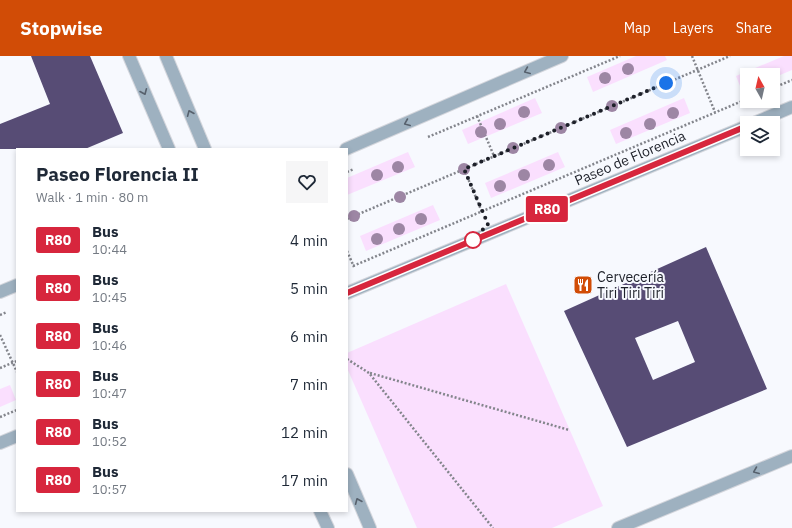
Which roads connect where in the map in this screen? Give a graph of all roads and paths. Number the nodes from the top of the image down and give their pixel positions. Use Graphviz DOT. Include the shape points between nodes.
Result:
graph roads {
  1 [pos="129,56"];
  2 [pos="166,56"];
  3 [pos="562,56"];
  4 [pos="620,56"];
  5 [pos="692,56"];
  6 [pos="730,56"];
  7 [pos="698,70"];
  8 [pos="792,80"];
  9 [pos="780,85"];
  10 [pos="740,102"];
  11 [pos="792,107"];
  12 [pos="474,110"];
  13 [pos="715,112"];
  14 [pos="771,116"];
  15 [pos="477,117"];
  16 [pos="740,129"];
  17 [pos="427,138"];
  18 [pos="169,148"];
  19 [pos="205,148"];
  20 [pos="348,148"];
  21 [pos="494,156"];
  22 [pos="362,166"];
  23 [pos="464,169"];
  24 [pos="348,172"];
  25 [pos="482,212"];
  26 [pos="485,218"];
  27 [pos="348,219"];
  28 [pos="348,254"];
  29 [pos="353,266"];
  30 [pos="356,272"];
  31 [pos="16,285"];
  32 [pos="0,292"];
  33 [pos="348,293"];
  34 [pos="0,335"];
  35 [pos="348,360"];
  36 [pos="16,361"];
  37 [pos="13,362"];
  38 [pos="0,368"];
  39 [pos="16,370"];
  40 [pos="369,373"];
  41 [pos="16,410"];
  42 [pos="0,417"];
  43 [pos="570,430"];
  44 [pos="16,436"];
  45 [pos="0,443"];
  46 [pos="792,456"];
  47 [pos="348,476"];
  48 [pos="320,512"];
  49 [pos="328,528"];
  50 [pos="370,528"];
  51 [pos="493,528"];
  52 [pos="618,528"];
  1 -- 18 [label="street, one-way"];
  19 -- 2 [label="street, one-way"];
  3 -- 20 [label="street, one-way"];
  4 -- 15 [label="path"];
  5 -- 7 [label="path"];
  6 -- 7 [label="path"];
  7 -- 13 [label="path"];
  7 -- 21 [label="path"];
  8 -- 9 [label="path"];
  10 -- 13 [label="path"];
  11 -- 14 [label="street"];
  12 -- 15 [label="path"];
  13 -- 25 [label="path"];
  15 -- 17 [label="path"];
  15 -- 21 [label="path"];
  16 -- 33 [label="street, Paseo de Florencia"];
  21 -- 23 [label="path"];
  22 -- 24 [label="path"];
  23 -- 25 [label="path"];
  23 -- 27 [label="path"];
  25 -- 26 [label="path"];
  25 -- 29 [label="path"];
  28 -- 29 [label="path"];
  29 -- 30 [label="path"];
  31 -- 32 [label="street"];
  34 -- 37 [label="path"];
  35 -- 40 [label="path"];
  36 -- 37 [label="path"];
  37 -- 38 [label="path"];
  37 -- 39 [label="path"];
  40 -- 43 [label="path"];
  40 -- 51 [label="path"];
  41 -- 42 [label="path"];
  44 -- 45 [label="street"];
  46 -- 52 [label="street, one-way"];
  50 -- 47 [label="street, one-way"];
  48 -- 49 [label="street"];
}
